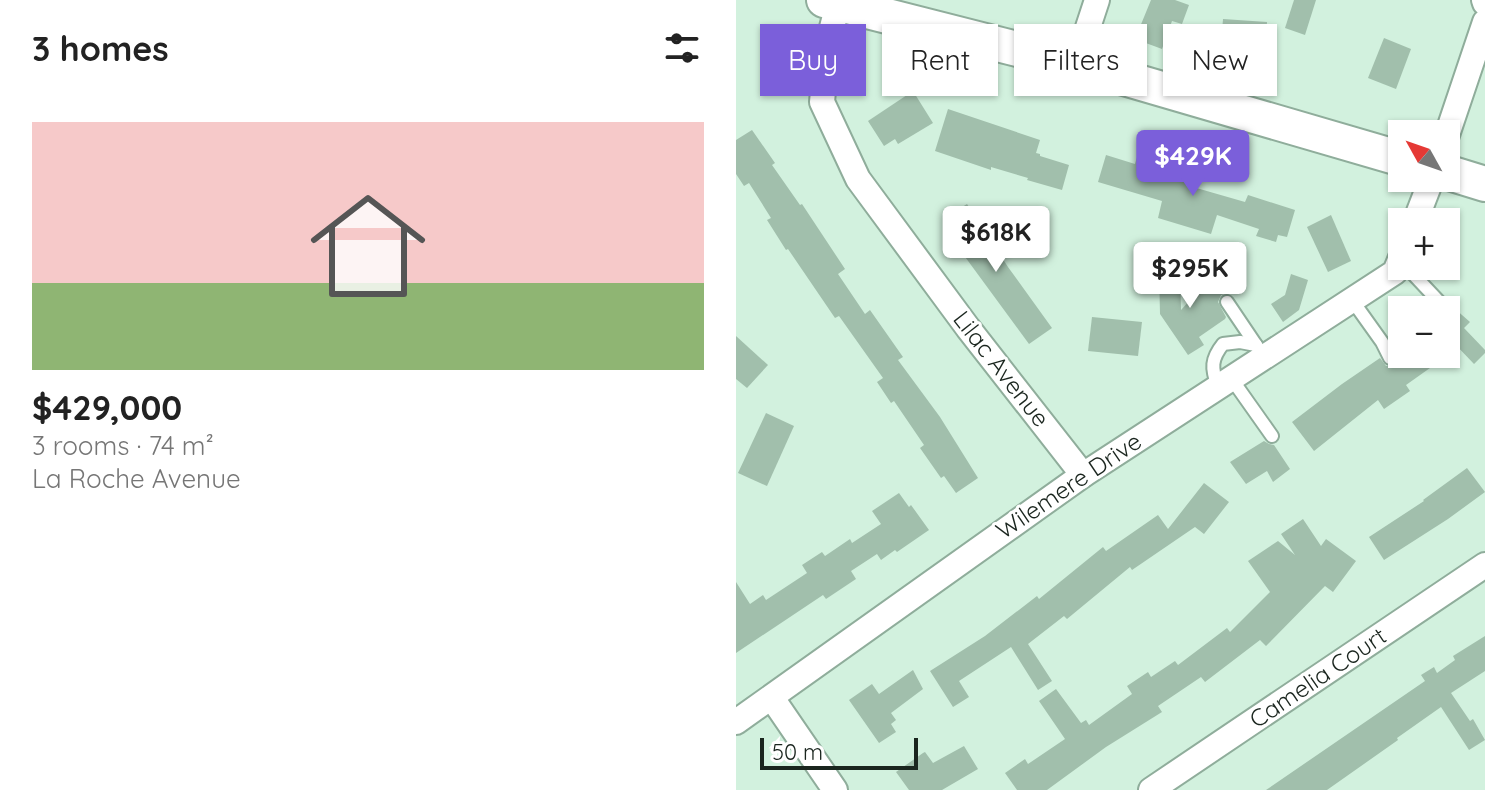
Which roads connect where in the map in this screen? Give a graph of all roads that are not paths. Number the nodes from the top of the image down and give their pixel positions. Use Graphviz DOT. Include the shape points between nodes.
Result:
graph roads {
  1 [pos="1097,0"];
  2 [pos="831,2"];
  3 [pos="1485,22"];
  4 [pos="1089,24"];
  5 [pos="1014,48"];
  6 [pos="1147,85"];
  7 [pos="1452,120"];
  8 [pos="1388,155"];
  9 [pos="1460,176"];
  10 [pos="1485,184"];
  11 [pos="1388,277"];
  12 [pos="1419,280"];
  13 [pos="1434,296"];
  14 [pos="1352,300"];
  15 [pos="1227,302"];
  16 [pos="1261,351"];
  17 [pos="1388,354"];
  18 [pos="1224,383"];
  19 [pos="1272,436"];
  20 [pos="1083,475"];
  21 [pos="1485,565"];
  22 [pos="772,698"];
  23 [pos="736,722"];
  24 [pos="835,790"];
  25 [pos="1151,790"];
  1 -- 4 [label="street"];
  2 -- 5 [label="main road"];
  2 -- 20 [label="street, Lilac Avenue" via="822,102 858,179"];
  3 -- 7 [label="street"];
  6 -- 8 [label="main road"];
  9 -- 10 [label="main road"];
  11 -- 14 [label="street, Wilemere Drive"];
  12 -- 13 [label="lane"];
  14 -- 16 [label="street, Wilemere Drive"];
  14 -- 17 [label="lane"];
  15 -- 16 [label="lane"];
  16 -- 18 [label="street, Wilemere Drive"];
  16 -- 18 [label="lane" via="1240,342 1223,344 1213,366"];
  18 -- 19 [label="lane"];
  18 -- 20 [label="street, Wilemere Drive"];
  20 -- 22 [label="street, Wilemere Drive"];
  21 -- 25 [label="street, Camelia Court"];
  22 -- 23 [label="street, Wilemere Drive"];
  22 -- 24 [label="street"];
}
